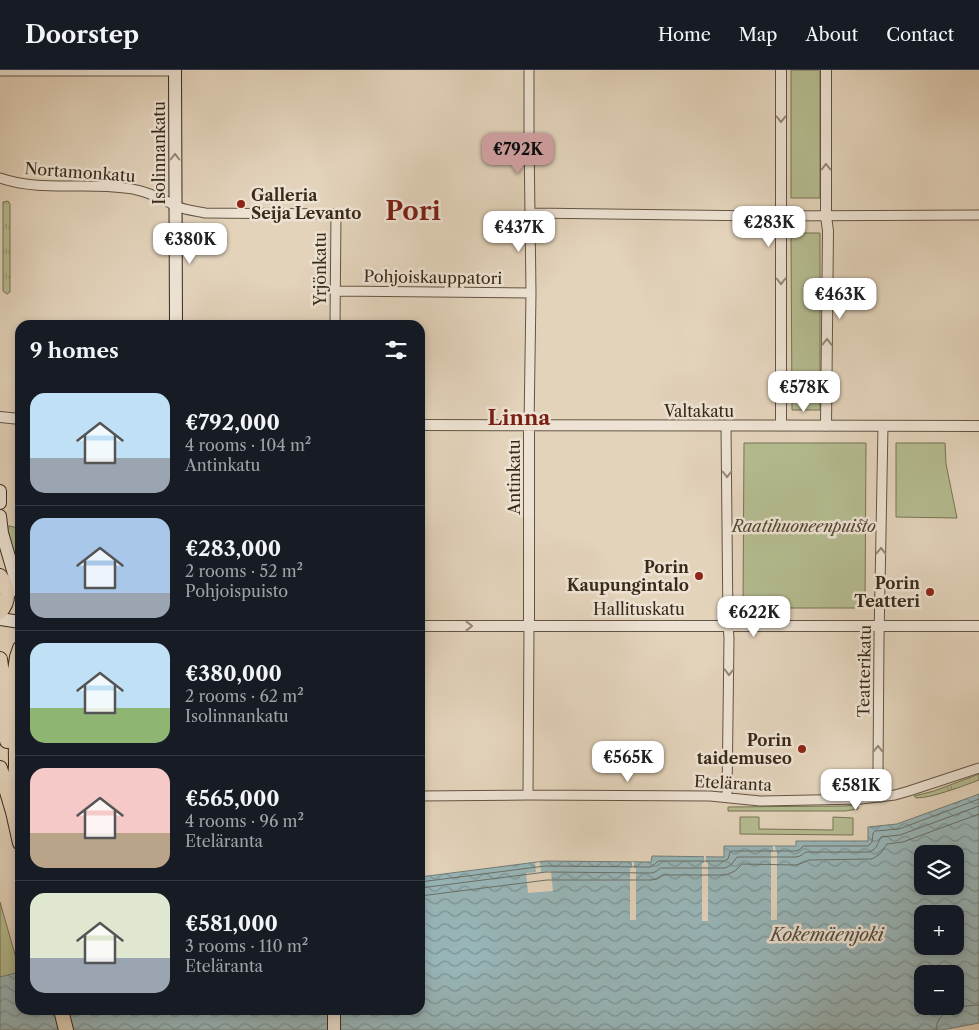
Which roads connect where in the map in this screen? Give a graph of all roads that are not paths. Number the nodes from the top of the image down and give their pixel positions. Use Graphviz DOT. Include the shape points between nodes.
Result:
graph roads {
  1 [pos="0,70"];
  2 [pos="529,70"];
  3 [pos="781,70"];
  4 [pos="826,70"];
  5 [pos="175,71"];
  6 [pos="0,178"];
  7 [pos="176,206"];
  8 [pos="530,213"];
  9 [pos="336,214"];
  10 [pos="979,215"];
  11 [pos="781,216"];
  12 [pos="826,216"];
  13 [pos="335,291"];
  14 [pos="531,293"];
  15 [pos="176,320"];
  16 [pos="335,320"];
  17 [pos="0,417"];
  18 [pos="15,418"];
  19 [pos="425,424"];
  20 [pos="528,426"];
  21 [pos="726,426"];
  22 [pos="781,426"];
  23 [pos="826,426"];
  24 [pos="883,426"];
  25 [pos="979,426"];
  26 [pos="0,491"];
  27 [pos="0,503"];
  28 [pos="0,516"];
  29 [pos="0,576"];
  30 [pos="15,577"];
  31 [pos="0,612"];
  32 [pos="0,619"];
  33 [pos="15,621"];
  34 [pos="728,625"];
  35 [pos="879,625"];
  36 [pos="425,626"];
  37 [pos="529,626"];
  38 [pos="979,626"];
  39 [pos="0,659"];
  40 [pos="0,768"];
  41 [pos="979,768"];
  42 [pos="15,781"];
  43 [pos="528,795"];
  44 [pos="425,796"];
  45 [pos="880,797"];
  46 [pos="727,798"];
  47 [pos="13,812"];
  48 [pos="15,821"];
  49 [pos="62,1015"];
  50 [pos="334,1015"];
  51 [pos="66,1030"];
  52 [pos="334,1030"];
  1 -- 5 [label="street"];
  2 -- 8 [label="street, Antinkatu"];
  3 -- 11 [label="street, one-way"];
  12 -- 4 [label="street, one-way"];
  7 -- 5 [label="main road, Isolinnankatu, one-way"];
  6 -- 7 [label="street, Nortamonkatu" via="42,186 127,188"];
  7 -- 9 [label="street, Nortamonkatu" via="206,212"];
  7 -- 15 [label="main road, Isolinnankatu"];
  8 -- 11 [label="street"];
  8 -- 14 [label="street, Antinkatu"];
  9 -- 13 [label="street, Yrjönkatu"];
  10 -- 12 [label="street"];
  11 -- 12 [label="street"];
  11 -- 22 [label="street, one-way"];
  23 -- 12 [label="street, one-way"];
  13 -- 14 [label="street, Pohjoiskauppatori"];
  13 -- 16 [label="street, Yrjönkatu"];
  14 -- 20 [label="street, Antinkatu"];
  17 -- 18 [label="street"];
  19 -- 20 [label="street, Valtakatu"];
  20 -- 21 [label="street, Valtakatu"];
  20 -- 37 [label="street, Antinkatu"];
  21 -- 22 [label="street, Valtakatu"];
  21 -- 34 [label="street, one-way"];
  22 -- 23 [label="street, Valtakatu"];
  23 -- 24 [label="street, Valtakatu"];
  24 -- 25 [label="street, Valtakatu"];
  35 -- 24 [label="street, Teatterikatu, one-way"];
  26 -- 27 [label="main road"];
  28 -- 30 [label="main road"];
  29 -- 31 [label="main road" via="6,584 8,598"];
  32 -- 33 [label="main road"];
  34 -- 35 [label="street, Hallituskatu"];
  34 -- 37 [label="street, Hallituskatu"];
  34 -- 46 [label="street, one-way"];
  35 -- 38 [label="street, Hallituskatu"];
  45 -- 35 [label="street, Teatterikatu, one-way"];
  36 -- 37 [label="street, Hallituskatu, one-way"];
  37 -- 43 [label="street, Antinkatu"];
  39 -- 47 [label="main road"];
  40 -- 47 [label="main road"];
  41 -- 45 [label="street, Eteläranta"];
  42 -- 47 [label="main road"];
  43 -- 44 [label="street, Eteläranta"];
  43 -- 46 [label="street, Eteläranta"];
  45 -- 46 [label="street, Eteläranta" via="760,801"];
  47 -- 48 [label="main road"];
  49 -- 51 [label="main road"];
  50 -- 52 [label="main road"];
}
